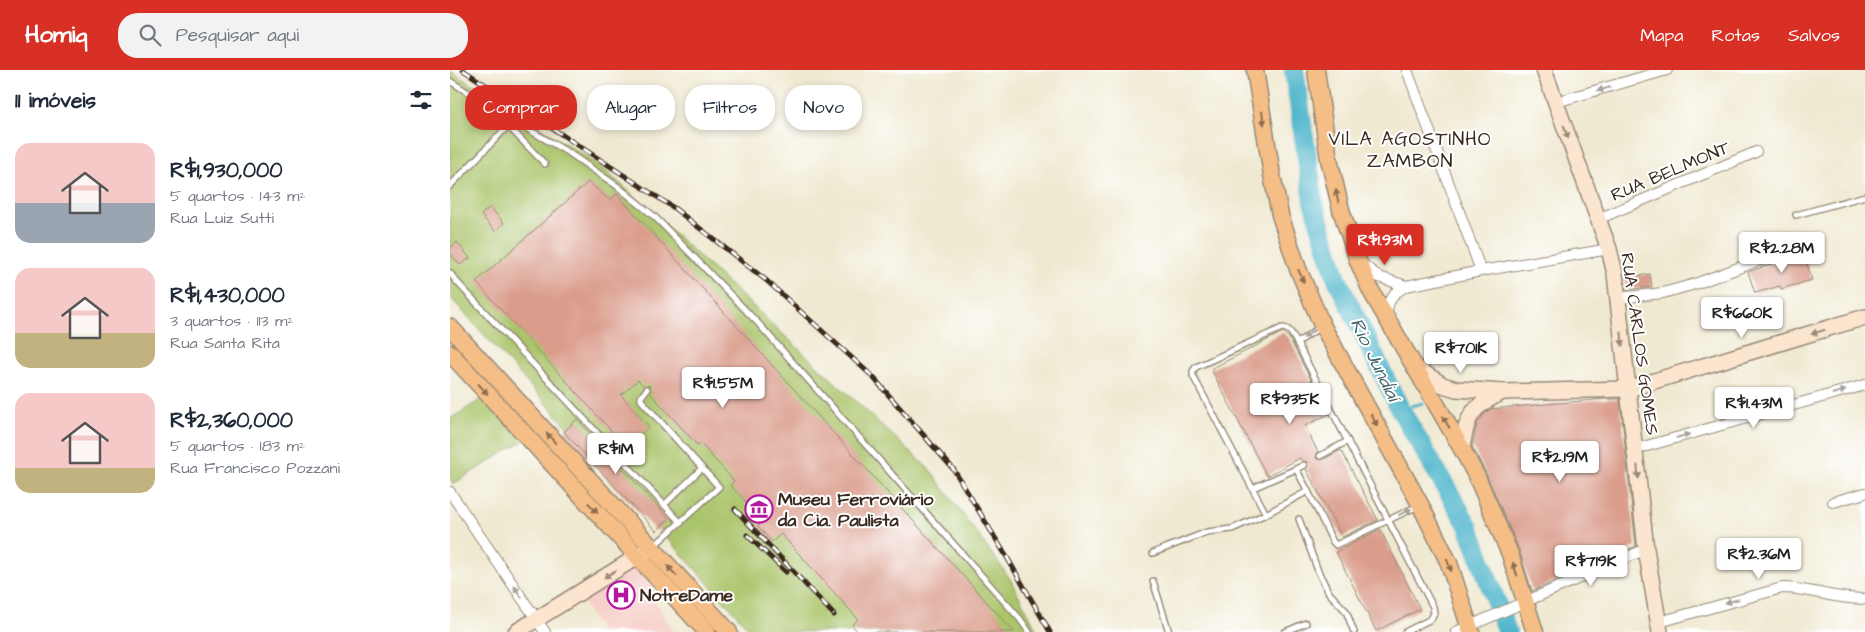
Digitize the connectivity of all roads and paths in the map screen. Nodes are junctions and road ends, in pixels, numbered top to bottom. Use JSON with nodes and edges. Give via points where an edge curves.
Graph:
{"nodes":[{"id":1,"x":1255,"y":70,"type":"edge"},
{"id":2,"x":1316,"y":70,"type":"edge"},
{"id":3,"x":1407,"y":70,"type":"edge"},
{"id":4,"x":1544,"y":70,"type":"edge"},
{"id":5,"x":1667,"y":70,"type":"edge"},
{"id":6,"x":450,"y":81,"type":"edge"},
{"id":7,"x":465,"y":91,"type":"edge"},
{"id":8,"x":1556,"y":102,"type":"junction"},
{"id":9,"x":504,"y":130,"type":"edge"},
{"id":10,"x":512,"y":130,"type":"edge"},
{"id":11,"x":529,"y":130,"type":"edge"},
{"id":12,"x":1756,"y":152,"type":"dead end"},
{"id":13,"x":545,"y":164,"type":"dead end"},
{"id":14,"x":450,"y":186,"type":"edge"},
{"id":15,"x":1865,"y":196,"type":"edge"},
{"id":16,"x":1796,"y":216,"type":"dead end"},
{"id":17,"x":1598,"y":219,"type":"junction"},
{"id":18,"x":1795,"y":247,"type":"dead end"},
{"id":19,"x":1609,"y":249,"type":"junction"},
{"id":20,"x":1358,"y":261,"type":"junction"},
{"id":21,"x":1481,"y":271,"type":"junction"},
{"id":22,"x":450,"y":274,"type":"edge"},
{"id":23,"x":1406,"y":286,"type":"junction"},
{"id":24,"x":1619,"y":298,"type":"junction"},
{"id":25,"x":1385,"y":317,"type":"junction"},
{"id":26,"x":1865,"y":318,"type":"edge"},
{"id":27,"x":1322,"y":325,"type":"junction"},
{"id":28,"x":450,"y":327,"type":"edge"},
{"id":29,"x":1296,"y":344,"type":"junction"},
{"id":30,"x":450,"y":353,"type":"edge"},
{"id":31,"x":1414,"y":367,"type":"junction"},
{"id":32,"x":1865,"y":384,"type":"edge"},
{"id":33,"x":1466,"y":389,"type":"junction"},
{"id":34,"x":1628,"y":389,"type":"junction"},
{"id":35,"x":647,"y":390,"type":"dead end"},
{"id":36,"x":1503,"y":392,"type":"junction"},
{"id":37,"x":1464,"y":426,"type":"junction"},
{"id":38,"x":1348,"y":442,"type":"junction"},
{"id":39,"x":1462,"y":449,"type":"junction"},
{"id":40,"x":1636,"y":449,"type":"junction"},
{"id":41,"x":1320,"y":456,"type":"dead end"},
{"id":42,"x":1304,"y":465,"type":"dead end"},
{"id":43,"x":702,"y":468,"type":"junction"},
{"id":44,"x":1296,"y":469,"type":"junction"},
{"id":45,"x":1253,"y":488,"type":"junction"},
{"id":46,"x":1308,"y":491,"type":"junction"},
{"id":47,"x":450,"y":492,"type":"edge"},
{"id":48,"x":1865,"y":493,"type":"edge"},
{"id":49,"x":1833,"y":502,"type":"dead end"},
{"id":50,"x":1420,"y":504,"type":"junction"},
{"id":51,"x":664,"y":505,"type":"junction"},
{"id":52,"x":1266,"y":514,"type":"junction"},
{"id":53,"x":1298,"y":519,"type":"dead end"},
{"id":54,"x":1389,"y":520,"type":"junction"},
{"id":55,"x":681,"y":523,"type":"junction"},
{"id":56,"x":1646,"y":549,"type":"junction"},
{"id":57,"x":645,"y":552,"type":"junction"},
{"id":58,"x":1153,"y":553,"type":"dead end"},
{"id":59,"x":1153,"y":581,"type":"dead end"},
{"id":60,"x":1865,"y":599,"type":"edge"},
{"id":61,"x":1521,"y":604,"type":"junction"},
{"id":62,"x":537,"y":619,"type":"junction"},
{"id":63,"x":1306,"y":623,"type":"dead end"},
{"id":64,"x":1660,"y":627,"type":"edge"},
{"id":65,"x":1469,"y":628,"type":"edge"},
{"id":66,"x":516,"y":632,"type":"edge"},
{"id":67,"x":545,"y":632,"type":"edge"},
{"id":68,"x":707,"y":632,"type":"edge"},
{"id":69,"x":730,"y":632,"type":"edge"},
{"id":70,"x":1029,"y":632,"type":"edge"},
{"id":71,"x":1169,"y":632,"type":"edge"},
{"id":72,"x":1285,"y":632,"type":"edge"},
{"id":73,"x":1354,"y":632,"type":"edge"},
{"id":74,"x":1405,"y":632,"type":"edge"},
{"id":75,"x":1535,"y":632,"type":"edge"}],
"edges":[{"from":1,"to":27,"type":"main road","one_way":true,"via":[[1280,214],[1298,269]]},
{"from":20,"to":2,"type":"main road","one_way":true,"via":[[1341,210],[1329,158]]},
{"from":3,"to":21,"type":"street"},
{"from":4,"to":8,"type":"street","name":"RUA CARLOS GOMES"},
{"from":5,"to":8,"type":"street","one_way":true},
{"from":6,"to":7,"type":"lane"},
{"from":8,"to":17,"type":"street","name":"RUA CARLOS GOMES","one_way":true},
{"from":9,"to":14,"type":"lane"},
{"from":10,"to":13,"type":"lane"},
{"from":11,"to":70,"type":"lane","via":[[617,186],[661,223],[757,322]]},
{"from":12,"to":17,"type":"street","name":"RUA BELMONT"},
{"from":15,"to":16,"type":"lane"},
{"from":17,"to":19,"type":"street","name":"RUA CARLOS GOMES"},
{"from":18,"to":24,"type":"street","via":[[1695,284],[1663,293]]},
{"from":19,"to":21,"type":"street"},
{"from":19,"to":24,"type":"street","name":"RUA CARLOS GOMES"},
{"from":20,"to":23,"type":"street","via":[[1380,277]]},
{"from":20,"to":25,"type":"main road"},
{"from":21,"to":23,"type":"street"},
{"from":22,"to":51,"type":"lane"},
{"from":23,"to":25,"type":"street","via":[[1389,302]]},
{"from":24,"to":34,"type":"street","name":"RUA CARLOS GOMES","one_way":true},
{"from":25,"to":31,"type":"main road"},
{"from":26,"to":34,"type":"street","one_way":true},
{"from":27,"to":29,"type":"lane","one_way":true},
{"from":27,"to":50,"type":"main road","one_way":true},
{"from":57,"to":28,"type":"main road","one_way":true},
{"from":29,"to":38,"type":"lane"},
{"from":29,"to":45,"type":"lane","via":[[1290,331],[1282,328],[1193,371]]},
{"from":30,"to":57,"type":"main road","one_way":true},
{"from":31,"to":33,"type":"street","via":[[1443,385]]},
{"from":39,"to":31,"type":"main road","one_way":true},
{"from":40,"to":32,"type":"street","one_way":true},
{"from":33,"to":36,"type":"street"},
{"from":33,"to":37,"type":"street"},
{"from":34,"to":36,"type":"street"},
{"from":34,"to":40,"type":"street","name":"RUA CARLOS GOMES"},
{"from":35,"to":43,"type":"lane","via":[[641,400]]},
{"from":36,"to":37,"type":"street","via":[[1485,400]]},
{"from":37,"to":39,"type":"street"},
{"from":38,"to":41,"type":"lane"},
{"from":38,"to":54,"type":"lane"},
{"from":61,"to":39,"type":"main road","one_way":true,"via":[[1510,554]]},
{"from":40,"to":56,"type":"street","name":"RUA CARLOS GOMES","one_way":true},
{"from":42,"to":44,"type":"lane"},
{"from":43,"to":51,"type":"lane"},
{"from":43,"to":55,"type":"lane","via":[[719,488]]},
{"from":44,"to":45,"type":"lane"},
{"from":44,"to":46,"type":"lane"},
{"from":45,"to":52,"type":"lane"},
{"from":46,"to":52,"type":"lane"},
{"from":46,"to":54,"type":"lane","via":[[1336,546]]},
{"from":62,"to":47,"type":"street","one_way":true},
{"from":48,"to":49,"type":"street"},
{"from":54,"to":50,"type":"lane","one_way":true},
{"from":50,"to":65,"type":"main road","one_way":true,"via":[[1449,563]]},
{"from":51,"to":55,"type":"lane"},
{"from":52,"to":58,"type":"lane","via":[[1232,529],[1207,532]]},
{"from":53,"to":73,"type":"lane","via":[[1318,571],[1329,593],[1346,610]]},
{"from":54,"to":74,"type":"lane","via":[[1433,607],[1431,619]]},
{"from":55,"to":57,"type":"lane"},
{"from":56,"to":61,"type":"street"},
{"from":56,"to":64,"type":"street","name":"RUA CARLOS GOMES"},
{"from":57,"to":62,"type":"street","one_way":true},
{"from":57,"to":68,"type":"main road"},
{"from":69,"to":57,"type":"main road","one_way":true},
{"from":59,"to":71,"type":"lane"},
{"from":60,"to":64,"type":"street","one_way":true,"via":[[1849,600],[1797,588],[1782,588]]},
{"from":61,"to":65,"type":"street"},
{"from":61,"to":75,"type":"main road"},
{"from":62,"to":66,"type":"street"},
{"from":62,"to":67,"type":"street"},
{"from":63,"to":72,"type":"lane"}]}
